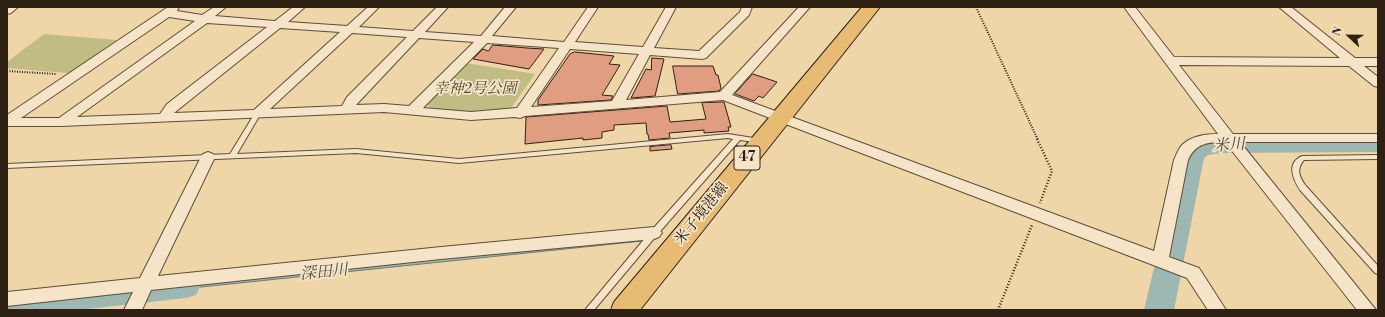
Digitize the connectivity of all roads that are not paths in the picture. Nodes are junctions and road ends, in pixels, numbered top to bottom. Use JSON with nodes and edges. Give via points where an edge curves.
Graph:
{"nodes":[{"id":1,"x":13,"y":7,"type":"edge"},
{"id":2,"x":221,"y":7,"type":"edge"},
{"id":3,"x":300,"y":7,"type":"edge"},
{"id":4,"x":374,"y":7,"type":"edge"},
{"id":5,"x":443,"y":7,"type":"edge"},
{"id":6,"x":511,"y":7,"type":"edge"},
{"id":7,"x":593,"y":7,"type":"edge"},
{"id":8,"x":671,"y":7,"type":"edge"},
{"id":9,"x":747,"y":7,"type":"edge"},
{"id":10,"x":805,"y":7,"type":"edge"},
{"id":11,"x":871,"y":7,"type":"edge"},
{"id":12,"x":1129,"y":7,"type":"edge"},
{"id":13,"x":1284,"y":7,"type":"edge"},
{"id":14,"x":172,"y":10,"type":"edge"},
{"id":15,"x":7,"y":11,"type":"edge"},
{"id":16,"x":204,"y":19,"type":"junction"},
{"id":17,"x":278,"y":25,"type":"junction"},
{"id":18,"x":350,"y":29,"type":"junction"},
{"id":19,"x":416,"y":34,"type":"junction"},
{"id":20,"x":484,"y":39,"type":"junction"},
{"id":21,"x":568,"y":45,"type":"junction"},
{"id":22,"x":647,"y":51,"type":"junction"},
{"id":23,"x":1170,"y":61,"type":"junction"},
{"id":24,"x":1352,"y":62,"type":"junction"},
{"id":25,"x":1378,"y":62,"type":"edge"},
{"id":26,"x":1378,"y":83,"type":"edge"},
{"id":27,"x":724,"y":96,"type":"junction"},
{"id":28,"x":617,"y":104,"type":"junction"},
{"id":29,"x":347,"y":109,"type":"junction"},
{"id":30,"x":412,"y":111,"type":"junction"},
{"id":31,"x":258,"y":113,"type":"junction"},
{"id":32,"x":520,"y":114,"type":"junction"},
{"id":33,"x":782,"y":117,"type":"junction"},
{"id":34,"x":163,"y":118,"type":"junction"},
{"id":35,"x":7,"y":122,"type":"edge"},
{"id":36,"x":62,"y":122,"type":"junction"},
{"id":37,"x":739,"y":137,"type":"junction"},
{"id":38,"x":1228,"y":137,"type":"junction"},
{"id":39,"x":1378,"y":138,"type":"edge"},
{"id":40,"x":761,"y":141,"type":"junction"},
{"id":41,"x":233,"y":155,"type":"junction"},
{"id":42,"x":208,"y":157,"type":"junction"},
{"id":43,"x":1378,"y":157,"type":"edge"},
{"id":44,"x":7,"y":166,"type":"edge"},
{"id":45,"x":654,"y":233,"type":"junction"},
{"id":46,"x":1160,"y":260,"type":"junction"},
{"id":47,"x":1378,"y":271,"type":"edge"},
{"id":48,"x":146,"y":285,"type":"junction"},
{"id":49,"x":7,"y":299,"type":"edge"},
{"id":50,"x":133,"y":310,"type":"edge"},
{"id":51,"x":589,"y":310,"type":"edge"},
{"id":52,"x":624,"y":310,"type":"edge"},
{"id":53,"x":1216,"y":310,"type":"edge"},
{"id":54,"x":1367,"y":310,"type":"edge"}],
"edges":[{"from":1,"to":15,"type":"street"},
{"from":2,"to":16,"type":"street"},
{"from":3,"to":17,"type":"street"},
{"from":4,"to":18,"type":"street"},
{"from":5,"to":19,"type":"street"},
{"from":6,"to":20,"type":"street"},
{"from":7,"to":21,"type":"street"},
{"from":8,"to":22,"type":"street"},
{"from":9,"to":22,"type":"street","via":[[745,13],[702,55]]},
{"from":10,"to":27,"type":"street"},
{"from":11,"to":33,"type":"main road","name":"米子境港線","number":"47"},
{"from":12,"to":23,"type":"street"},
{"from":13,"to":24,"type":"street"},
{"from":14,"to":16,"type":"street"},
{"from":14,"to":35,"type":"street"},
{"from":16,"to":17,"type":"street"},
{"from":16,"to":36,"type":"street"},
{"from":17,"to":18,"type":"street"},
{"from":17,"to":34,"type":"street","via":[[172,107]]},
{"from":18,"to":19,"type":"street"},
{"from":18,"to":31,"type":"street"},
{"from":19,"to":20,"type":"street"},
{"from":19,"to":29,"type":"street","via":[[352,100]]},
{"from":20,"to":21,"type":"street"},
{"from":20,"to":30,"type":"street"},
{"from":21,"to":22,"type":"street"},
{"from":21,"to":32,"type":"street"},
{"from":22,"to":28,"type":"street"},
{"from":23,"to":24,"type":"street"},
{"from":23,"to":38,"type":"street"},
{"from":24,"to":25,"type":"street"},
{"from":24,"to":26,"type":"street"},
{"from":27,"to":28,"type":"street"},
{"from":27,"to":33,"type":"street"},
{"from":28,"to":32,"type":"street"},
{"from":29,"to":30,"type":"street","via":[[384,108]]},
{"from":29,"to":31,"type":"street"},
{"from":30,"to":32,"type":"street","via":[[471,116]]},
{"from":31,"to":34,"type":"street"},
{"from":31,"to":41,"type":"lane"},
{"from":33,"to":40,"type":"main road","name":"米子境港線","number":"47"},
{"from":33,"to":46,"type":"street"},
{"from":34,"to":36,"type":"street"},
{"from":35,"to":36,"type":"street"},
{"from":37,"to":40,"type":"lane"},
{"from":37,"to":41,"type":"lane","via":[[459,161],[356,151]]},
{"from":37,"to":45,"type":"lane"},
{"from":38,"to":39,"type":"street"},
{"from":38,"to":46,"type":"street","via":[[1206,138],[1187,148],[1181,160]]},
{"from":38,"to":54,"type":"street"},
{"from":40,"to":52,"type":"main road","name":"米子境港線","number":"47"},
{"from":41,"to":42,"type":"lane"},
{"from":42,"to":44,"type":"lane"},
{"from":42,"to":48,"type":"street"},
{"from":43,"to":47,"type":"lane","via":[[1302,158],[1295,170],[1296,178],[1303,188]]},
{"from":45,"to":48,"type":"street"},
{"from":45,"to":51,"type":"lane"},
{"from":46,"to":53,"type":"street","via":[[1193,273]]},
{"from":48,"to":49,"type":"street"},
{"from":48,"to":50,"type":"street"}]}
